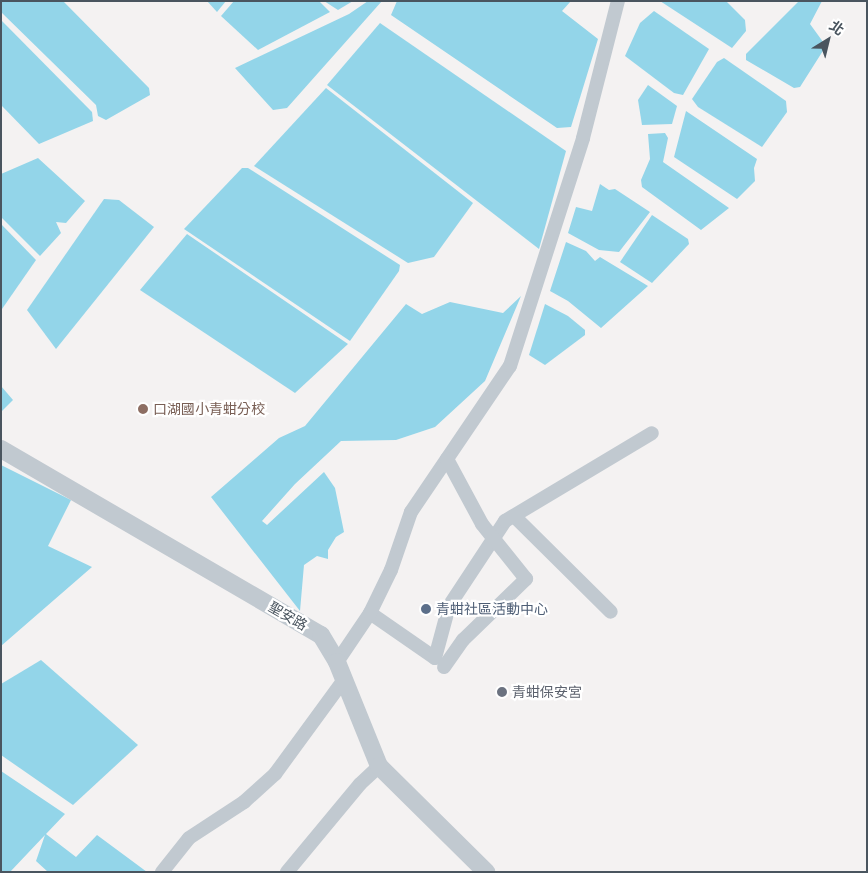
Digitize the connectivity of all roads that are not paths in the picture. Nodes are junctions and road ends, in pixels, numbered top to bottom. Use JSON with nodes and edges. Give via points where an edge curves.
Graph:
{"nodes":[{"id":1,"x":618,"y":1,"type":"edge"},
{"id":2,"x":652,"y":433,"type":"dead end"},
{"id":3,"x":1,"y":449,"type":"edge"},
{"id":4,"x":447,"y":459,"type":"junction"},
{"id":5,"x":514,"y":516,"type":"junction"},
{"id":6,"x":492,"y":540,"type":"junction"},
{"id":7,"x":611,"y":612,"type":"dead end"},
{"id":8,"x":370,"y":613,"type":"junction"},
{"id":9,"x":337,"y":662,"type":"junction"},
{"id":10,"x":444,"y":667,"type":"dead end"},
{"id":11,"x":343,"y":681,"type":"junction"},
{"id":12,"x":379,"y":766,"type":"junction"},
{"id":13,"x":162,"y":872,"type":"edge"},
{"id":14,"x":287,"y":872,"type":"edge"},
{"id":15,"x":486,"y":872,"type":"edge"}],
"edges":[{"from":1,"to":4,"type":"street","via":[[583,138],[510,366]]},
{"from":2,"to":5,"type":"street"},
{"from":3,"to":9,"type":"street","name":"聖安路","via":[[321,635]]},
{"from":4,"to":6,"type":"street"},
{"from":4,"to":8,"type":"street","via":[[411,512],[391,570]]},
{"from":5,"to":6,"type":"street","via":[[505,521]]},
{"from":5,"to":7,"type":"street"},
{"from":6,"to":8,"type":"street","via":[[450,606],[435,658]]},
{"from":6,"to":10,"type":"street","via":[[526,579],[463,640]]},
{"from":8,"to":9,"type":"street"},
{"from":9,"to":11,"type":"street","name":"聖安路"},
{"from":11,"to":12,"type":"street","name":"聖安路"},
{"from":11,"to":13,"type":"street","via":[[275,774],[244,802],[189,838]]},
{"from":12,"to":14,"type":"street","via":[[360,784]]},
{"from":12,"to":15,"type":"street","name":"聖安路"}]}
